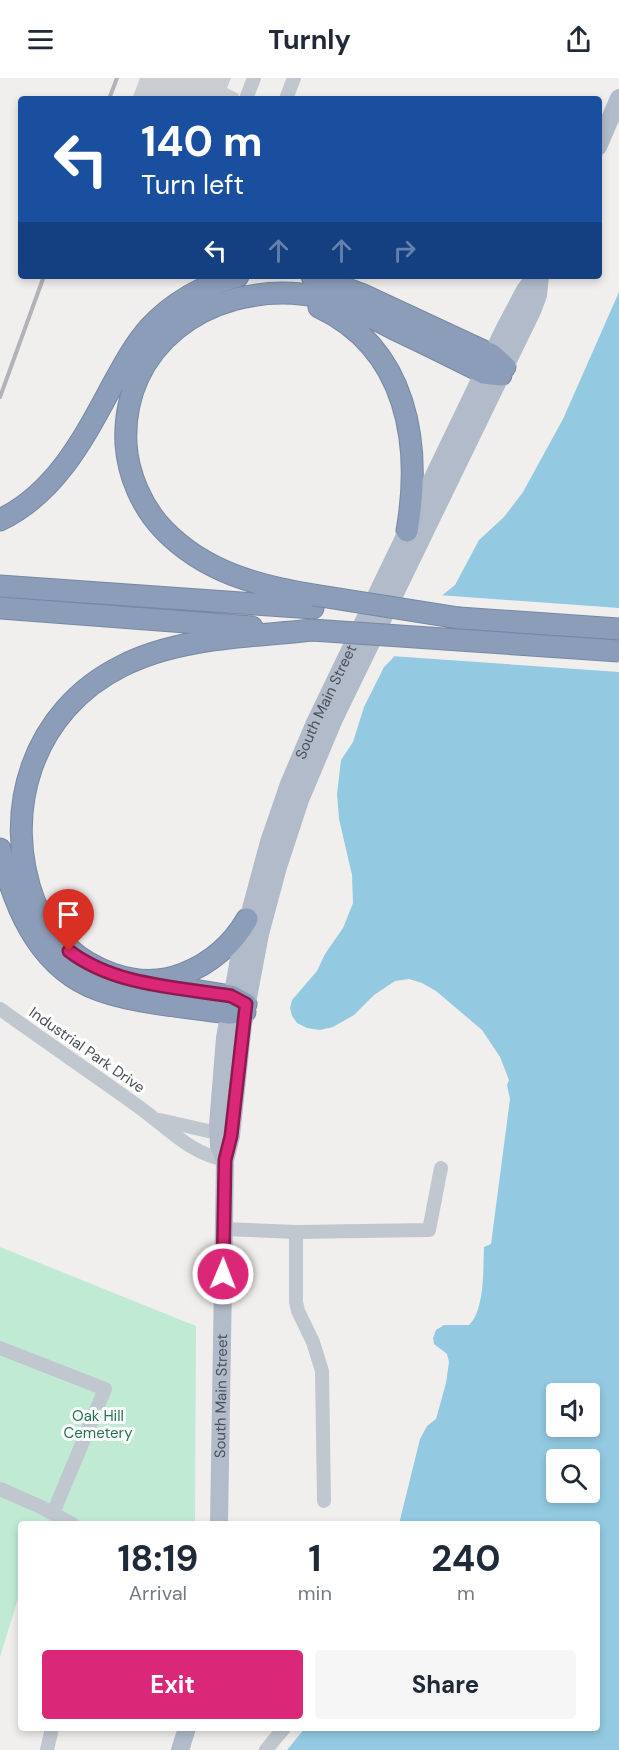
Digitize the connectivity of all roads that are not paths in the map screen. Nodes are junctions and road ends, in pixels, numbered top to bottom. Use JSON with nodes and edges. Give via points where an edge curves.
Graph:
{"nodes":[{"id":1,"x":254,"y":78,"type":"edge"},
{"id":2,"x":294,"y":78,"type":"edge"},
{"id":3,"x":247,"y":96,"type":"edge"},
{"id":4,"x":287,"y":96,"type":"edge"},
{"id":5,"x":619,"y":98,"type":"edge"},
{"id":6,"x":602,"y":138,"type":"edge"},
{"id":7,"x":229,"y":279,"type":"edge"},
{"id":8,"x":321,"y":279,"type":"edge"},
{"id":9,"x":538,"y":279,"type":"edge"},
{"id":10,"x":263,"y":294,"type":"junction"},
{"id":11,"x":495,"y":367,"type":"junction"},
{"id":12,"x":0,"y":520,"type":"edge"},
{"id":13,"x":407,"y":531,"type":"junction"},
{"id":14,"x":0,"y":586,"type":"edge"},
{"id":15,"x":314,"y":602,"type":"junction"},
{"id":16,"x":0,"y":608,"type":"edge"},
{"id":17,"x":619,"y":629,"type":"edge"},
{"id":18,"x":312,"y":630,"type":"junction"},
{"id":19,"x":619,"y":651,"type":"edge"},
{"id":20,"x":0,"y":849,"type":"edge"},
{"id":21,"x":247,"y":919,"type":"junction"},
{"id":22,"x":137,"y":981,"type":"junction"},
{"id":23,"x":238,"y":1006,"type":"junction"},
{"id":24,"x":0,"y":1009,"type":"edge"},
{"id":25,"x":155,"y":1119,"type":"junction"},
{"id":26,"x":225,"y":1135,"type":"junction"},
{"id":27,"x":225,"y":1160,"type":"junction"},
{"id":28,"x":441,"y":1168,"type":"dead end"},
{"id":29,"x":223,"y":1228,"type":"junction"},
{"id":30,"x":296,"y":1232,"type":"junction"},
{"id":31,"x":0,"y":1348,"type":"edge"},
{"id":32,"x":0,"y":1489,"type":"edge"},
{"id":33,"x":324,"y":1501,"type":"dead end"},
{"id":34,"x":53,"y":1513,"type":"junction"},
{"id":35,"x":67,"y":1521,"type":"edge"},
{"id":36,"x":219,"y":1521,"type":"edge"},
{"id":37,"x":51,"y":1731,"type":"edge"},
{"id":38,"x":186,"y":1731,"type":"edge"},
{"id":39,"x":282,"y":1731,"type":"edge"},
{"id":40,"x":47,"y":1750,"type":"edge"},
{"id":41,"x":180,"y":1750,"type":"edge"},
{"id":42,"x":266,"y":1750,"type":"edge"}],
"edges":[{"from":1,"to":3,"type":"street"},
{"from":2,"to":4,"type":"street"},
{"from":5,"to":6,"type":"main road"},
{"from":7,"to":12,"type":"highway","via":[[190,295],[153,324],[134,348],[60,471],[37,495]]},
{"from":8,"to":11,"type":"highway","via":[[349,288]]},
{"from":9,"to":11,"type":"main road","name":"South Main Street","via":[[536,303]]},
{"from":10,"to":11,"type":"highway","via":[[300,294],[334,302]]},
{"from":10,"to":13,"type":"highway","via":[[304,301],[329,312],[363,337],[385,366],[404,404],[412,440]]},
{"from":10,"to":15,"type":"highway","via":[[236,298],[201,312],[171,332],[156,348],[139,375],[129,405],[128,458],[137,490],[172,538],[219,570]]},
{"from":11,"to":13,"type":"main road","name":"South Main Street"},
{"from":11,"to":23,"type":"main road","name":"South Main Street","via":[[312,769],[278,867]]},
{"from":13,"to":21,"type":"main road","name":"South Main Street","via":[[306,742],[272,832]]},
{"from":14,"to":15,"type":"highway"},
{"from":15,"to":17,"type":"highway","bridge":true,"via":[[459,618]]},
{"from":16,"to":18,"type":"highway"},
{"from":18,"to":19,"type":"highway","bridge":true},
{"from":18,"to":22,"type":"highway","via":[[181,646],[124,665],[72,700],[52,723],[36,751],[21,796],[18,830],[32,896],[69,951],[100,970]]},
{"from":20,"to":23,"type":"highway","via":[[27,924],[45,951],[70,975],[120,996]]},
{"from":21,"to":22,"type":"highway","via":[[231,943],[199,967],[176,977]]},
{"from":21,"to":23,"type":"main road","name":"South Main Street"},
{"from":22,"to":23,"type":"highway"},
{"from":23,"to":26,"type":"main road","name":"South Main Street","via":[[219,1095]]},
{"from":24,"to":25,"type":"street","name":"Industrial Park Drive"},
{"from":25,"to":26,"type":"street","name":"Industrial Park Drive"},
{"from":25,"to":27,"type":"street","name":"Industrial Park Drive","via":[[195,1150]]},
{"from":26,"to":27,"type":"main road","name":"South Main Street","via":[[219,1146]]},
{"from":27,"to":29,"type":"main road","name":"South Main Street"},
{"from":28,"to":30,"type":"street","via":[[429,1230]]},
{"from":29,"to":30,"type":"street"},
{"from":29,"to":36,"type":"main road","name":"South Main Street"},
{"from":30,"to":33,"type":"street","via":[[298,1311],[322,1371]]},
{"from":31,"to":34,"type":"street","via":[[105,1389]]},
{"from":32,"to":34,"type":"street"},
{"from":34,"to":35,"type":"street"},
{"from":37,"to":40,"type":"street"},
{"from":38,"to":41,"type":"main road"},
{"from":39,"to":42,"type":"street"}]}
